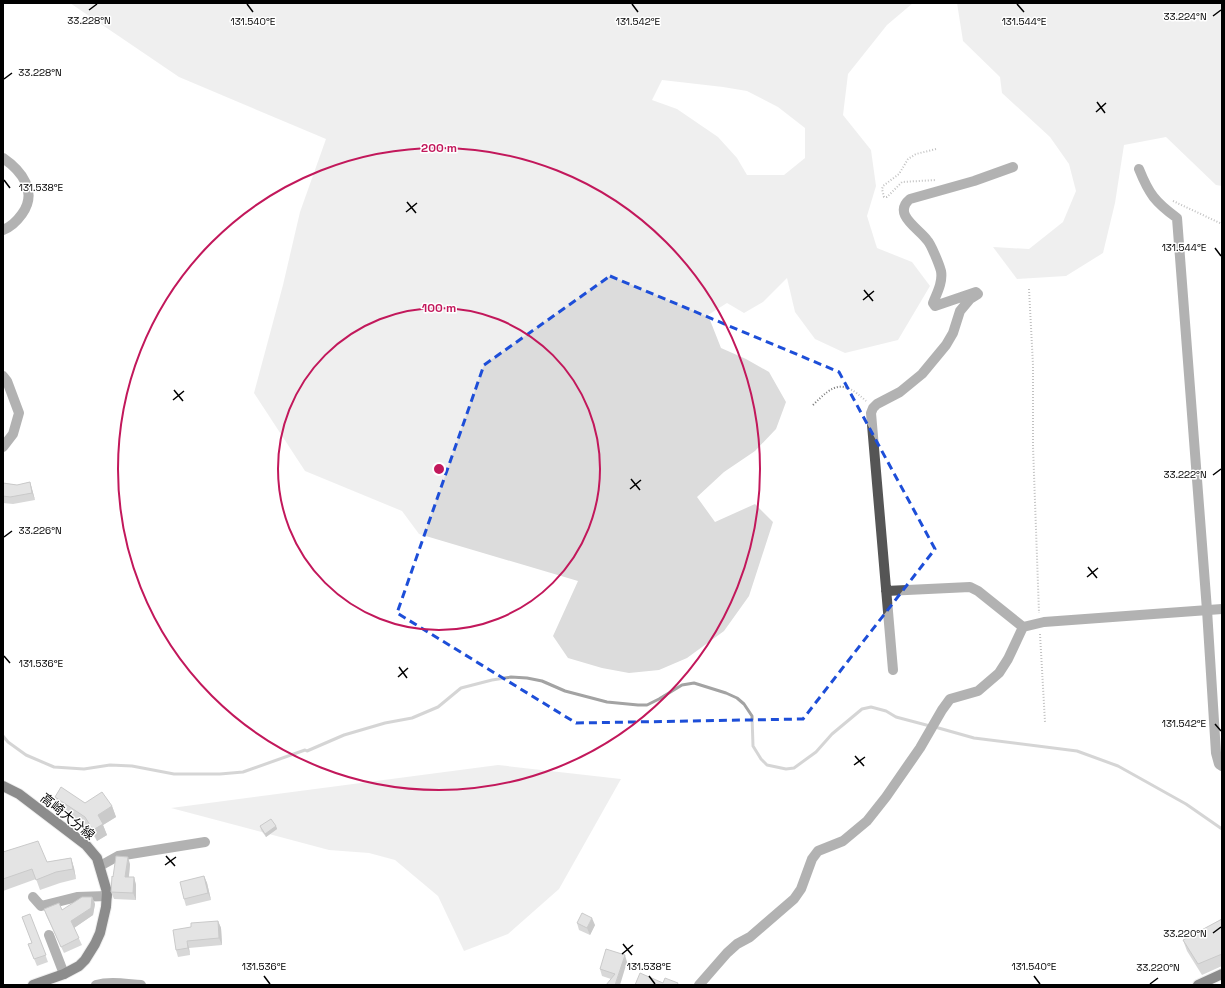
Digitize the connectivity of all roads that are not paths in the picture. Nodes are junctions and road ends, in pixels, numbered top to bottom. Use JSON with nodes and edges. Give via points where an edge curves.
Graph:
{"nodes":[{"id":1,"x":3,"y":158,"type":"edge"},
{"id":2,"x":1014,"y":166,"type":"dead end"},
{"id":3,"x":1139,"y":169,"type":"dead end"},
{"id":4,"x":3,"y":230,"type":"edge"},
{"id":5,"x":3,"y":376,"type":"edge"},
{"id":6,"x":3,"y":447,"type":"edge"},
{"id":7,"x":886,"y":591,"type":"junction"},
{"id":8,"x":1222,"y":609,"type":"edge"},
{"id":9,"x":1207,"y":610,"type":"junction"},
{"id":10,"x":1023,"y":627,"type":"junction"},
{"id":11,"x":893,"y":670,"type":"dead end"},
{"id":12,"x":1222,"y":766,"type":"edge"},
{"id":13,"x":3,"y":786,"type":"edge"},
{"id":14,"x":205,"y":842,"type":"dead end"},
{"id":15,"x":100,"y":866,"type":"junction"},
{"id":16,"x":107,"y":896,"type":"junction"},
{"id":17,"x":33,"y":897,"type":"dead end"},
{"id":18,"x":49,"y":935,"type":"dead end"},
{"id":19,"x":64,"y":974,"type":"junction"},
{"id":20,"x":1222,"y":974,"type":"edge"},
{"id":21,"x":34,"y":985,"type":"edge"},
{"id":22,"x":96,"y":985,"type":"edge"},
{"id":23,"x":141,"y":985,"type":"edge"},
{"id":24,"x":699,"y":985,"type":"edge"},
{"id":25,"x":1198,"y":985,"type":"edge"}],
"edges":[{"from":1,"to":4,"type":"street","via":[[19,172],[30,196],[21,216]]},
{"from":2,"to":7,"type":"street","via":[[974,181],[910,199],[903,208],[909,222],[928,241],[941,271],[933,303],[935,306],[976,292],[978,294],[960,310],[953,333],[946,345],[922,374],[900,392],[877,404],[871,413]]},
{"from":3,"to":9,"type":"street","via":[[1156,201],[1177,218]]},
{"from":5,"to":6,"type":"street","via":[[19,413],[14,434]]},
{"from":7,"to":10,"type":"street","via":[[970,588],[978,591]]},
{"from":7,"to":11,"type":"street"},
{"from":8,"to":9,"type":"street"},
{"from":9,"to":10,"type":"street","via":[[1039,623]]},
{"from":9,"to":12,"type":"street","via":[[1216,753]]},
{"from":10,"to":24,"type":"street","via":[[999,673],[978,691],[950,699],[920,748],[867,821],[843,841],[818,851],[794,899],[727,953]]},
{"from":13,"to":15,"type":"main road","name":"高崎大分線","via":[[19,794],[86,845]]},
{"from":14,"to":15,"type":"street","via":[[118,856]]},
{"from":15,"to":16,"type":"main road","name":"高崎大分線"},
{"from":16,"to":17,"type":"street","via":[[77,897],[41,906]]},
{"from":16,"to":19,"type":"main road","name":"高崎大分線","via":[[100,933],[95,944],[82,963]]},
{"from":18,"to":19,"type":"street"},
{"from":19,"to":21,"type":"main road","name":"高崎大分線"},
{"from":20,"to":25,"type":"main road"},
{"from":22,"to":23,"type":"street"}]}
